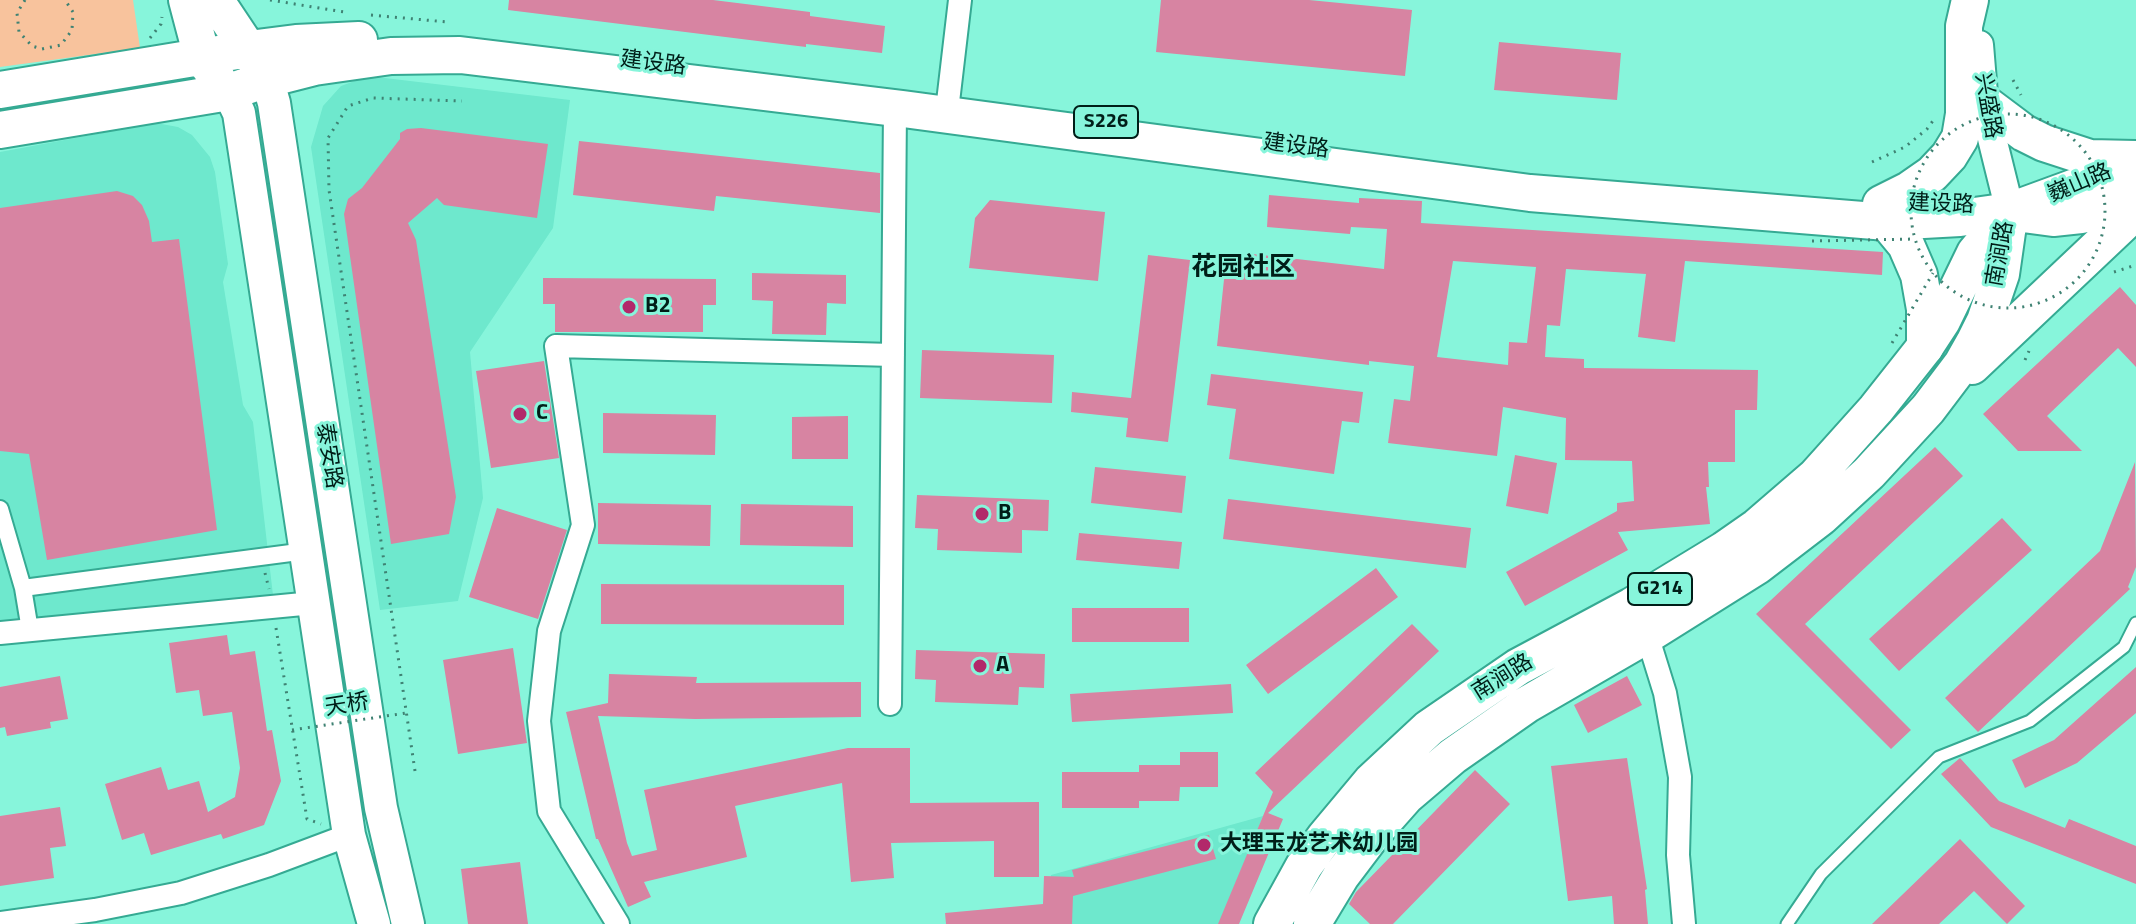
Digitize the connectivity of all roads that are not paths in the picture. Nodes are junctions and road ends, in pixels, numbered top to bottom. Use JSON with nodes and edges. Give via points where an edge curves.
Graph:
{"nodes":[{"id":1,"x":219,"y":0,"type":"edge"},
{"id":2,"x":960,"y":0,"type":"edge"},
{"id":3,"x":1970,"y":0,"type":"edge"},
{"id":4,"x":1977,"y":0,"type":"edge"},
{"id":5,"x":175,"y":7,"type":"edge"},
{"id":6,"x":202,"y":57,"type":"junction"},
{"id":7,"x":258,"y":64,"type":"junction"},
{"id":8,"x":0,"y":90,"type":"edge"},
{"id":9,"x":229,"y":92,"type":"junction"},
{"id":10,"x":948,"y":102,"type":"junction"},
{"id":11,"x":1984,"y":103,"type":"junction"},
{"id":12,"x":895,"y":108,"type":"junction"},
{"id":13,"x":0,"y":130,"type":"edge"},
{"id":14,"x":2136,"y":160,"type":"edge"},
{"id":15,"x":2136,"y":195,"type":"edge"},
{"id":16,"x":2010,"y":211,"type":"junction"},
{"id":17,"x":1894,"y":222,"type":"junction"},
{"id":18,"x":2129,"y":222,"type":"edge"},
{"id":19,"x":1908,"y":345,"type":"junction"},
{"id":20,"x":893,"y":355,"type":"junction"},
{"id":21,"x":1928,"y":409,"type":"junction"},
{"id":22,"x":0,"y":509,"type":"edge"},
{"id":23,"x":306,"y":551,"type":"junction"},
{"id":24,"x":23,"y":588,"type":"junction"},
{"id":25,"x":313,"y":603,"type":"junction"},
{"id":26,"x":1640,"y":621,"type":"junction"},
{"id":27,"x":2136,"y":623,"type":"edge"},
{"id":28,"x":30,"y":630,"type":"junction"},
{"id":29,"x":0,"y":633,"type":"edge"},
{"id":30,"x":890,"y":704,"type":"dead end"},
{"id":31,"x":349,"y":835,"type":"junction"},
{"id":32,"x":0,"y":923,"type":"edge"},
{"id":33,"x":374,"y":924,"type":"edge"},
{"id":34,"x":408,"y":924,"type":"edge"},
{"id":35,"x":618,"y":924,"type":"edge"},
{"id":36,"x":1272,"y":924,"type":"edge"},
{"id":37,"x":1312,"y":924,"type":"edge"},
{"id":38,"x":1684,"y":924,"type":"edge"},
{"id":39,"x":1787,"y":924,"type":"edge"}],
"edges":[{"from":1,"to":7,"type":"main road","name":"泰安路"},
{"from":2,"to":10,"type":"street"},
{"from":3,"to":17,"type":"main road","via":[[1964,26],[1960,138],[1932,174],[1909,190]]},
{"from":4,"to":11,"type":"street","name":"兴盛路"},
{"from":5,"to":6,"type":"main road","name":"泰安路"},
{"from":6,"to":7,"type":"main road","name":"建设路","number":"S226"},
{"from":6,"to":8,"type":"main road","name":"建设路"},
{"from":6,"to":9,"type":"main road","name":"泰安路"},
{"from":7,"to":9,"type":"main road","name":"建设路","number":"S226"},
{"from":7,"to":10,"type":"main road","name":"建设路","number":"S226","via":[[296,43],[454,38]]},
{"from":7,"to":12,"type":"main road","name":"建设路","number":"S226","via":[[314,67],[391,56],[460,55]]},
{"from":7,"to":34,"type":"main road","name":"泰安路","via":[[274,103],[381,808]]},
{"from":9,"to":13,"type":"main road","name":"建设路"},
{"from":9,"to":23,"type":"main road","name":"泰安路","via":[[239,113]]},
{"from":10,"to":17,"type":"main road","name":"建设路","number":"S226"},
{"from":11,"to":14,"type":"main road","via":[[2044,143],[2090,158]]},
{"from":11,"to":16,"type":"street","name":"兴盛路"},
{"from":12,"to":17,"type":"main road","name":"建设路","number":"S226","via":[[1530,193]]},
{"from":12,"to":20,"type":"street"},
{"from":14,"to":16,"type":"main road","name":"巍山路"},
{"from":15,"to":16,"type":"main road","name":"巍山路","via":[[2067,217]]},
{"from":16,"to":17,"type":"main road","name":"建设路","number":"S226","via":[[1963,203]]},
{"from":16,"to":19,"type":"main road","name":"南涧路","number":"G214","via":[[1975,253],[1942,321]]},
{"from":16,"to":21,"type":"main road","name":"南涧路","number":"G214","via":[[2001,274],[1985,321],[1962,364]]},
{"from":17,"to":19,"type":"main road","via":[[1919,275],[1925,309]]},
{"from":18,"to":21,"type":"main road"},
{"from":19,"to":26,"type":"main road","name":"南涧路","number":"G214","via":[[1876,409],[1815,477]]},
{"from":20,"to":30,"type":"street"},
{"from":20,"to":35,"type":"street","via":[[556,346],[583,525],[549,631],[539,721],[549,811]]},
{"from":21,"to":26,"type":"main road","name":"南涧路","number":"G214","via":[[1869,473],[1757,566]]},
{"from":22,"to":24,"type":"street"},
{"from":23,"to":24,"type":"street"},
{"from":23,"to":25,"type":"main road","name":"泰安路"},
{"from":24,"to":28,"type":"street"},
{"from":25,"to":28,"type":"street"},
{"from":25,"to":31,"type":"main road","name":"泰安路"},
{"from":26,"to":36,"type":"main road","name":"南涧路","number":"G214","via":[[1494,681],[1429,728],[1400,752],[1325,837]]},
{"from":26,"to":37,"type":"main road","name":"南涧路","number":"G214","via":[[1423,781],[1362,846]]},
{"from":26,"to":38,"type":"street","via":[[1665,693],[1680,777],[1678,855]]},
{"from":27,"to":39,"type":"lane","via":[[2124,647],[2030,721],[1939,757],[1821,874]]},
{"from":28,"to":29,"type":"street"},
{"from":31,"to":32,"type":"street","via":[[181,893]]},
{"from":31,"to":33,"type":"main road","name":"泰安路"}]}
